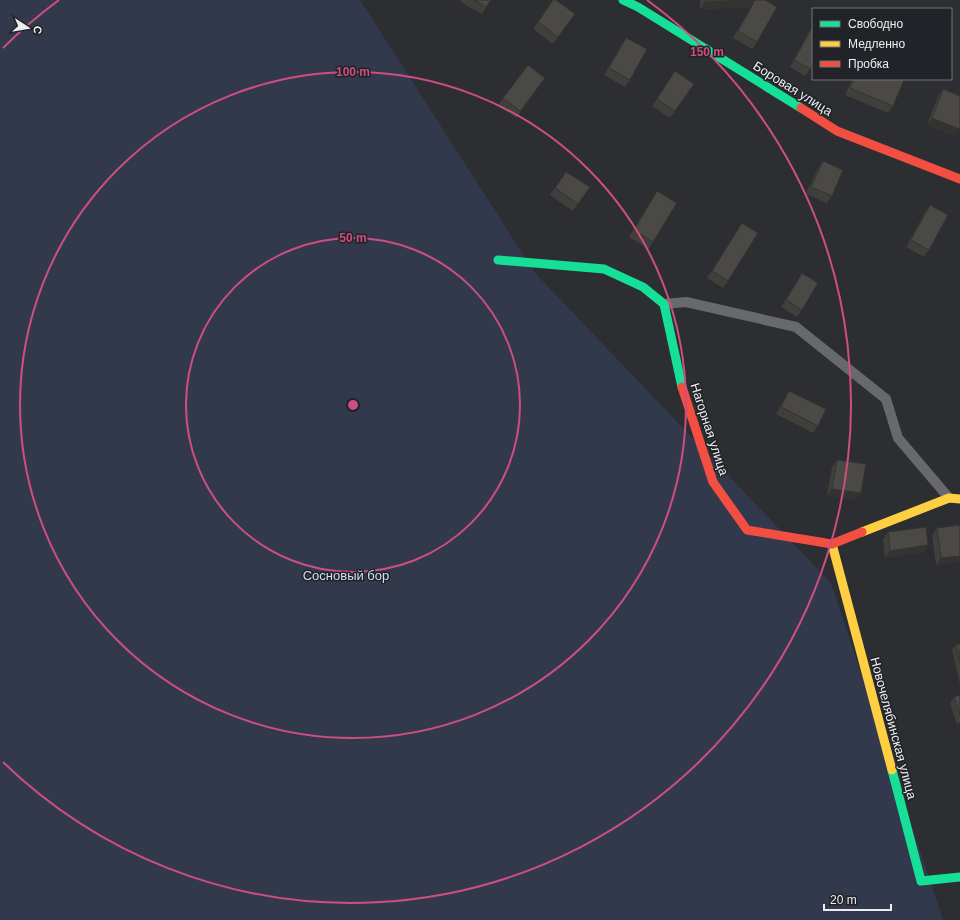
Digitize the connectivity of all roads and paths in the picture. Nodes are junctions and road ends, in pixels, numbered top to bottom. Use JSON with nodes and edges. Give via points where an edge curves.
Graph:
{"nodes":[{"id":1,"x":623,"y":0,"type":"edge"},
{"id":2,"x":960,"y":180,"type":"edge"},
{"id":3,"x":498,"y":260,"type":"dead end"},
{"id":4,"x":664,"y":304,"type":"junction"},
{"id":5,"x":949,"y":498,"type":"junction"},
{"id":6,"x":960,"y":498,"type":"edge"},
{"id":7,"x":832,"y":544,"type":"junction"},
{"id":8,"x":960,"y":876,"type":"edge"}],
"edges":[{"from":1,"to":2,"type":"street","name":"Боровая улица","via":[[838,131]]},
{"from":3,"to":4,"type":"street","via":[[604,269],[644,287]]},
{"from":4,"to":5,"type":"lane","via":[[686,302],[796,327],[886,399],[898,438]]},
{"from":4,"to":7,"type":"street","name":"Нагорная улица","via":[[678,375],[713,482],[725,500],[747,530]]},
{"from":5,"to":6,"type":"street"},
{"from":5,"to":7,"type":"street"},
{"from":7,"to":8,"type":"street","name":"Новочелябинская улица","via":[[921,881]]}]}
